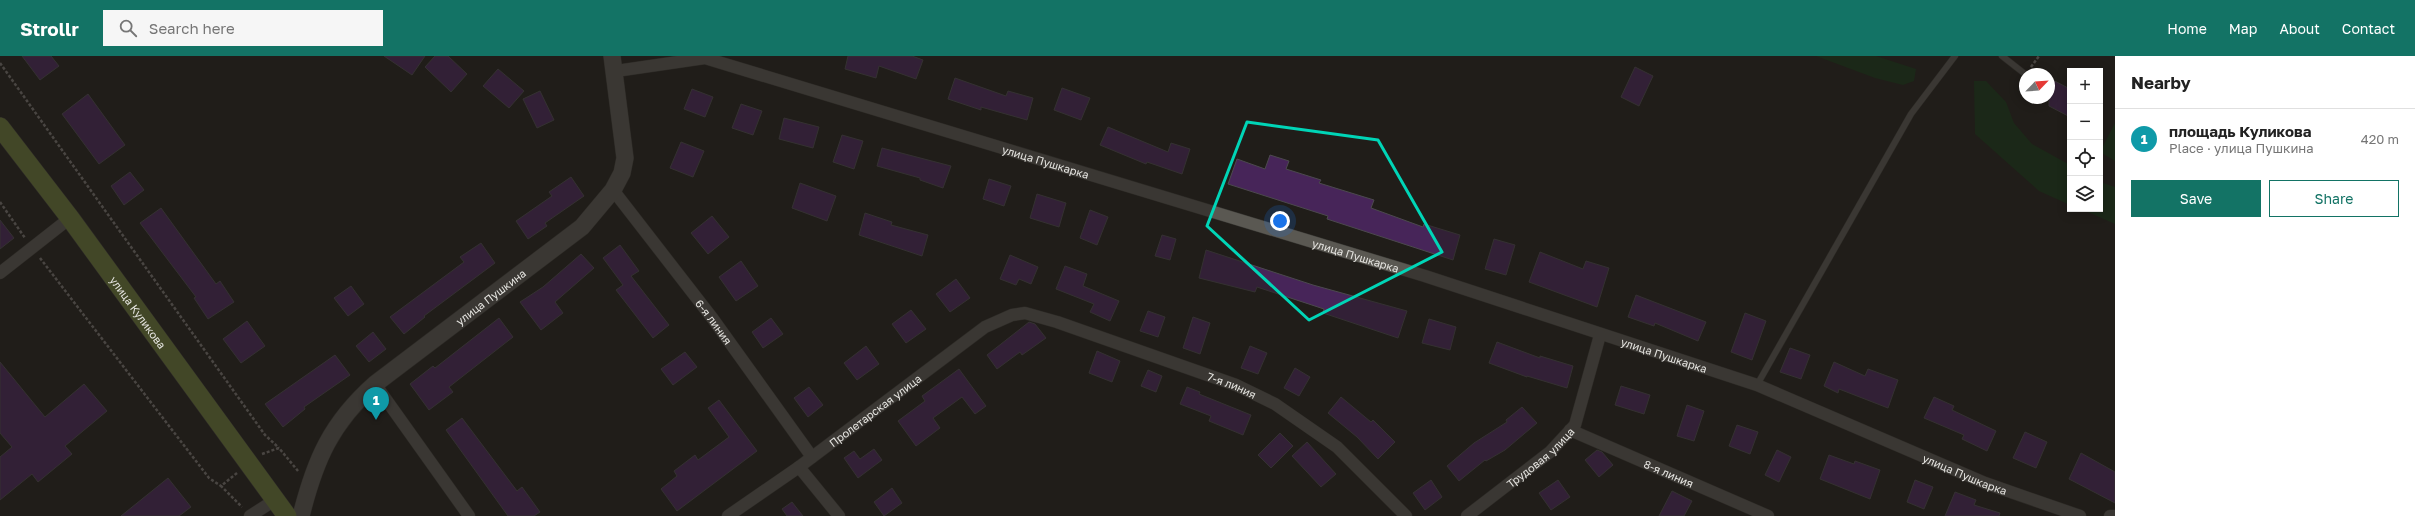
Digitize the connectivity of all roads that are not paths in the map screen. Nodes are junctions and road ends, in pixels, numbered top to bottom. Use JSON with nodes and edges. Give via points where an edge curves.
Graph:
{"nodes":[{"id":1,"x":1955,"y":56,"type":"edge"},
{"id":2,"x":2002,"y":56,"type":"edge"},
{"id":3,"x":614,"y":64,"type":"edge"},
{"id":4,"x":2019,"y":69,"type":"edge"},
{"id":5,"x":0,"y":127,"type":"edge"},
{"id":6,"x":613,"y":190,"type":"junction"},
{"id":7,"x":70,"y":218,"type":"junction"},
{"id":8,"x":0,"y":273,"type":"edge"},
{"id":9,"x":1025,"y":313,"type":"joint"},
{"id":10,"x":1600,"y":335,"type":"junction"},
{"id":11,"x":375,"y":384,"type":"junction"},
{"id":12,"x":1757,"y":386,"type":"junction"},
{"id":13,"x":1570,"y":430,"type":"junction"},
{"id":14,"x":812,"y":457,"type":"junction"},
{"id":15,"x":799,"y":467,"type":"junction"},
{"id":16,"x":275,"y":500,"type":"junction"},
{"id":17,"x":250,"y":516,"type":"edge"},
{"id":18,"x":287,"y":516,"type":"edge"},
{"id":19,"x":301,"y":516,"type":"edge"},
{"id":20,"x":469,"y":516,"type":"edge"},
{"id":21,"x":728,"y":516,"type":"edge"},
{"id":22,"x":839,"y":516,"type":"edge"},
{"id":23,"x":1406,"y":516,"type":"edge"},
{"id":24,"x":1467,"y":516,"type":"edge"},
{"id":25,"x":1768,"y":516,"type":"edge"},
{"id":26,"x":2080,"y":516,"type":"edge"},
{"id":27,"x":2110,"y":516,"type":"edge"},
{"id":28,"x":2115,"y":516,"type":"edge"}],
"edges":[{"from":1,"to":12,"type":"lane","via":[[1911,114]]},
{"from":2,"to":4,"type":"lane"},
{"from":3,"to":6,"type":"street","name":"улица Пушкина","via":[[625,158],[622,173]]},
{"from":3,"to":10,"type":"street","name":"улица Пушкарка","via":[[705,58],[1425,276]]},
{"from":5,"to":7,"type":"main road","name":"улица Куликова"},
{"from":6,"to":11,"type":"street","name":"улица Пушкина","via":[[582,226]]},
{"from":6,"to":14,"type":"street","name":"6-я линия","via":[[713,319]]},
{"from":7,"to":8,"type":"street"},
{"from":7,"to":16,"type":"main road","name":"улица Куликова"},
{"from":9,"to":14,"type":"street","name":"Пролетарская улица","via":[[1012,315],[985,327]]},
{"from":9,"to":23,"type":"street","name":"7-я линия","via":[[1236,385],[1275,404],[1337,447]]},
{"from":10,"to":12,"type":"street","name":"улица Пушкарка"},
{"from":10,"to":13,"type":"street","name":"Трудовая улица","via":[[1577,418]]},
{"from":11,"to":19,"type":"street","name":"улица Пушкина","via":[[348,410],[337,425],[309,484]]},
{"from":11,"to":20,"type":"street"},
{"from":12,"to":26,"type":"street","name":"улица Пушкарка","via":[[1985,483]]},
{"from":13,"to":24,"type":"street","name":"Трудовая улица","via":[[1550,452]]},
{"from":13,"to":25,"type":"street","name":"8-я линия"},
{"from":14,"to":15,"type":"street","name":"Пролетарская улица"},
{"from":15,"to":21,"type":"street","name":"Пролетарская улица"},
{"from":15,"to":22,"type":"street"},
{"from":16,"to":17,"type":"street"},
{"from":16,"to":18,"type":"main road","name":"улица Куликова"},
{"from":27,"to":28,"type":"street"}]}
